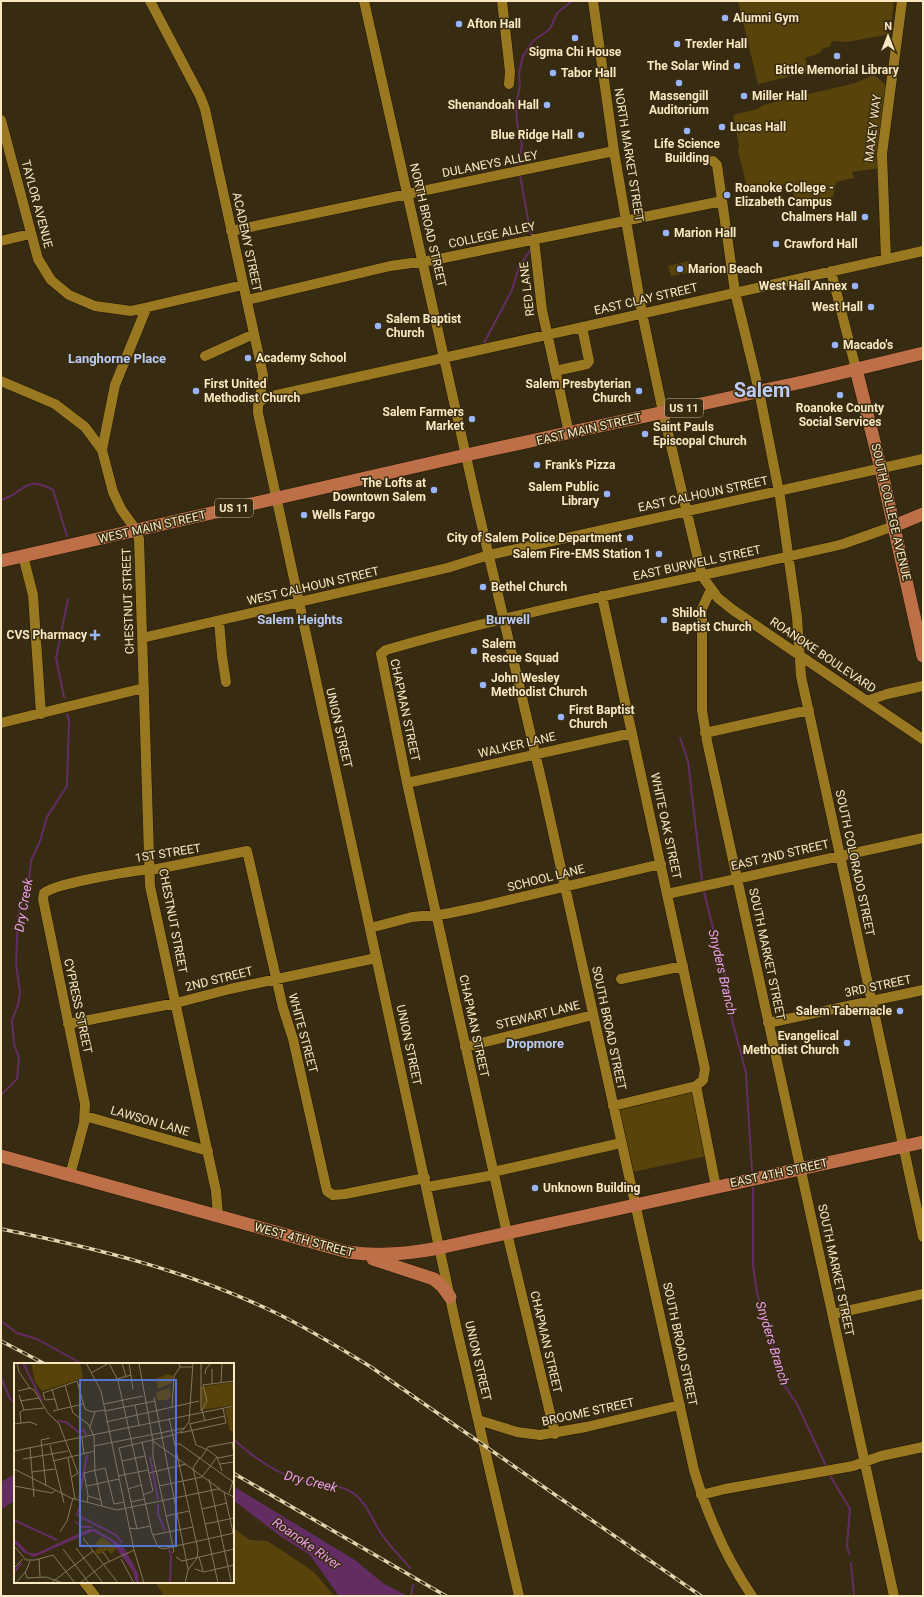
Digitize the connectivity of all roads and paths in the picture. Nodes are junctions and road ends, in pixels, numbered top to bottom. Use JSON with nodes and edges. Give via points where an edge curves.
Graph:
{"nodes":[{"id":1,"x":150,"y":1,"type":"edge"},
{"id":2,"x":364,"y":1,"type":"edge"},
{"id":3,"x":502,"y":1,"type":"edge"},
{"id":4,"x":593,"y":1,"type":"edge"},
{"id":5,"x":902,"y":1,"type":"edge"},
{"id":6,"x":509,"y":84,"type":"dead end"},
{"id":7,"x":1,"y":120,"type":"edge"},
{"id":8,"x":614,"y":151,"type":"junction"},
{"id":9,"x":714,"y":161,"type":"dead end"},
{"id":10,"x":407,"y":194,"type":"junction"},
{"id":11,"x":722,"y":201,"type":"junction"},
{"id":12,"x":626,"y":220,"type":"junction"},
{"id":13,"x":231,"y":231,"type":"junction"},
{"id":14,"x":30,"y":234,"type":"junction"},
{"id":15,"x":534,"y":239,"type":"junction"},
{"id":16,"x":1,"y":241,"type":"edge"},
{"id":17,"x":923,"y":250,"type":"edge"},
{"id":18,"x":886,"y":259,"type":"junction"},
{"id":19,"x":423,"y":261,"type":"junction"},
{"id":20,"x":831,"y":271,"type":"junction"},
{"id":21,"x":243,"y":285,"type":"junction"},
{"id":22,"x":735,"y":292,"type":"junction"},
{"id":23,"x":247,"y":300,"type":"junction"},
{"id":24,"x":146,"y":309,"type":"junction"},
{"id":25,"x":642,"y":313,"type":"junction"},
{"id":26,"x":582,"y":327,"type":"junction"},
{"id":27,"x":254,"y":334,"type":"junction"},
{"id":28,"x":547,"y":335,"type":"junction"},
{"id":29,"x":923,"y":353,"type":"edge"},
{"id":30,"x":205,"y":356,"type":"dead end"},
{"id":31,"x":444,"y":357,"type":"junction"},
{"id":32,"x":856,"y":369,"type":"junction"},
{"id":33,"x":555,"y":371,"type":"junction"},
{"id":34,"x":1,"y":381,"type":"edge"},
{"id":35,"x":759,"y":391,"type":"junction"},
{"id":36,"x":258,"y":402,"type":"junction"},
{"id":37,"x":663,"y":412,"type":"junction"},
{"id":38,"x":569,"y":433,"type":"junction"},
{"id":39,"x":102,"y":450,"type":"junction"},
{"id":40,"x":466,"y":455,"type":"junction"},
{"id":41,"x":923,"y":459,"type":"edge"},
{"id":42,"x":881,"y":468,"type":"junction"},
{"id":43,"x":779,"y":491,"type":"junction"},
{"id":44,"x":276,"y":498,"type":"junction"},
{"id":45,"x":686,"y":511,"type":"junction"},
{"id":46,"x":923,"y":514,"type":"edge"},
{"id":47,"x":923,"y":522,"type":"edge"},
{"id":48,"x":894,"y":526,"type":"junction"},
{"id":49,"x":136,"y":530,"type":"junction"},
{"id":50,"x":489,"y":555,"type":"junction"},
{"id":51,"x":23,"y":556,"type":"junction"},
{"id":52,"x":789,"y":557,"type":"junction"},
{"id":53,"x":1,"y":561,"type":"edge"},
{"id":54,"x":702,"y":576,"type":"junction"},
{"id":55,"x":711,"y":589,"type":"junction"},
{"id":56,"x":602,"y":596,"type":"junction"},
{"id":57,"x":298,"y":602,"type":"junction"},
{"id":58,"x":918,"y":613,"type":"edge"},
{"id":59,"x":504,"y":619,"type":"junction"},
{"id":60,"x":219,"y":621,"type":"junction"},
{"id":61,"x":142,"y":638,"type":"junction"},
{"id":62,"x":410,"y":642,"type":"joint"},
{"id":63,"x":800,"y":655,"type":"junction"},
{"id":64,"x":923,"y":656,"type":"edge"},
{"id":65,"x":226,"y":682,"type":"dead end"},
{"id":66,"x":923,"y":686,"type":"edge"},
{"id":67,"x":144,"y":688,"type":"junction"},
{"id":68,"x":867,"y":701,"type":"junction"},
{"id":69,"x":808,"y":710,"type":"junction"},
{"id":70,"x":41,"y":714,"type":"junction"},
{"id":71,"x":1,"y":723,"type":"edge"},
{"id":72,"x":632,"y":733,"type":"junction"},
{"id":73,"x":705,"y":733,"type":"junction"},
{"id":74,"x":923,"y":740,"type":"edge"},
{"id":75,"x":536,"y":755,"type":"junction"},
{"id":76,"x":407,"y":783,"type":"junction"},
{"id":77,"x":923,"y":838,"type":"edge"},
{"id":78,"x":247,"y":851,"type":"joint"},
{"id":79,"x":840,"y":855,"type":"junction"},
{"id":80,"x":661,"y":864,"type":"junction"},
{"id":81,"x":149,"y":869,"type":"junction"},
{"id":82,"x":94,"y":879,"type":"joint"},
{"id":83,"x":737,"y":879,"type":"junction"},
{"id":84,"x":564,"y":887,"type":"junction"},
{"id":85,"x":667,"y":894,"type":"junction"},
{"id":86,"x":436,"y":915,"type":"junction"},
{"id":87,"x":370,"y":928,"type":"junction"},
{"id":88,"x":376,"y":958,"type":"junction"},
{"id":89,"x":683,"y":966,"type":"junction"},
{"id":90,"x":276,"y":979,"type":"junction"},
{"id":91,"x":621,"y":979,"type":"dead end"},
{"id":92,"x":923,"y":990,"type":"edge"},
{"id":93,"x":872,"y":1001,"type":"junction"},
{"id":94,"x":176,"y":1003,"type":"junction"},
{"id":95,"x":593,"y":1015,"type":"junction"},
{"id":96,"x":68,"y":1024,"type":"junction"},
{"id":97,"x":768,"y":1024,"type":"junction"},
{"id":98,"x":466,"y":1047,"type":"junction"},
{"id":99,"x":696,"y":1086,"type":"junction"},
{"id":100,"x":613,"y":1106,"type":"junction"},
{"id":101,"x":85,"y":1116,"type":"junction"},
{"id":102,"x":923,"y":1142,"type":"edge"},
{"id":103,"x":621,"y":1143,"type":"junction"},
{"id":104,"x":903,"y":1146,"type":"junction"},
{"id":105,"x":208,"y":1151,"type":"junction"},
{"id":106,"x":1,"y":1156,"type":"edge"},
{"id":107,"x":801,"y":1168,"type":"junction"},
{"id":108,"x":493,"y":1173,"type":"junction"},
{"id":109,"x":70,"y":1175,"type":"junction"},
{"id":110,"x":426,"y":1182,"type":"junction"},
{"id":111,"x":716,"y":1187,"type":"junction"},
{"id":112,"x":636,"y":1205,"type":"junction"},
{"id":113,"x":218,"y":1216,"type":"junction"},
{"id":114,"x":507,"y":1233,"type":"junction"},
{"id":115,"x":923,"y":1237,"type":"edge"},
{"id":116,"x":440,"y":1248,"type":"junction"},
{"id":117,"x":364,"y":1255,"type":"junction"},
{"id":118,"x":923,"y":1294,"type":"edge"},
{"id":119,"x":450,"y":1297,"type":"junction"},
{"id":120,"x":833,"y":1314,"type":"junction"},
{"id":121,"x":680,"y":1404,"type":"junction"},
{"id":122,"x":478,"y":1420,"type":"junction"},
{"id":123,"x":555,"y":1434,"type":"junction"},
{"id":124,"x":923,"y":1447,"type":"edge"},
{"id":125,"x":864,"y":1463,"type":"junction"},
{"id":126,"x":701,"y":1495,"type":"junction"},
{"id":127,"x":85,"y":1583,"type":"edge"},
{"id":128,"x":95,"y":1596,"type":"edge"},
{"id":129,"x":519,"y":1596,"type":"edge"},
{"id":130,"x":752,"y":1596,"type":"edge"},
{"id":131,"x":894,"y":1596,"type":"edge"}],
"edges":[{"from":1,"to":13,"type":"street","name":"ACADEMY STREET","via":[[205,109]]},
{"from":2,"to":10,"type":"street","name":"NORTH BROAD STREET"},
{"from":3,"to":6,"type":"street","via":[[510,72]]},
{"from":4,"to":8,"type":"street","name":"NORTH MARKET STREET"},
{"from":5,"to":18,"type":"street","name":"MAXEY WAY","via":[[882,154]]},
{"from":7,"to":14,"type":"street","name":"TAYLOR AVENUE"},
{"from":8,"to":10,"type":"street","name":"DULANEYS ALLEY"},
{"from":8,"to":12,"type":"street","name":"NORTH MARKET STREET"},
{"from":9,"to":11,"type":"street","name":"SOUTH COLORADO STREET","via":[[717,165]]},
{"from":10,"to":13,"type":"street","name":"DULANEYS ALLEY"},
{"from":10,"to":19,"type":"street","name":"NORTH BROAD STREET"},
{"from":11,"to":12,"type":"street","name":"COLLEGE ALLEY"},
{"from":11,"to":22,"type":"street","name":"SOUTH COLORADO STREET"},
{"from":12,"to":15,"type":"street","name":"COLLEGE ALLEY"},
{"from":12,"to":25,"type":"street","name":"NORTH MARKET STREET"},
{"from":13,"to":21,"type":"street","name":"ACADEMY STREET"},
{"from":14,"to":16,"type":"street"},
{"from":14,"to":24,"type":"street","name":"TAYLOR AVENUE","via":[[44,270],[51,280],[69,295],[107,309]]},
{"from":15,"to":19,"type":"street","name":"COLLEGE ALLEY"},
{"from":15,"to":28,"type":"street","name":"RED LANE"},
{"from":17,"to":18,"type":"street","name":"EAST CLAY STREET"},
{"from":18,"to":20,"type":"street","name":"EAST CLAY STREET"},
{"from":19,"to":23,"type":"street","name":"COLLEGE ALLEY","via":[[390,266]]},
{"from":19,"to":31,"type":"street","name":"NORTH BROAD STREET"},
{"from":20,"to":22,"type":"street","name":"EAST CLAY STREET"},
{"from":20,"to":32,"type":"street"},
{"from":21,"to":23,"type":"street","name":"ACADEMY STREET"},
{"from":21,"to":24,"type":"street","name":"TAYLOR AVENUE"},
{"from":22,"to":25,"type":"street","name":"EAST CLAY STREET"},
{"from":22,"to":35,"type":"street","name":"SOUTH COLORADO STREET"},
{"from":23,"to":27,"type":"street","name":"ACADEMY STREET"},
{"from":24,"to":39,"type":"street","via":[[115,386]]},
{"from":25,"to":26,"type":"street","name":"EAST CLAY STREET"},
{"from":25,"to":37,"type":"street","name":"NORTH MARKET STREET"},
{"from":26,"to":28,"type":"street","name":"EAST CLAY STREET"},
{"from":26,"to":33,"type":"street","via":[[589,361],[587,364]]},
{"from":27,"to":30,"type":"street"},
{"from":27,"to":36,"type":"street","name":"ACADEMY STREET","via":[[263,375]]},
{"from":28,"to":31,"type":"street","name":"EAST CLAY STREET"},
{"from":28,"to":33,"type":"street","name":"RED LANE"},
{"from":29,"to":32,"type":"main road","name":"EAST MAIN STREET"},
{"from":31,"to":36,"type":"street","name":"EAST CLAY STREET","via":[[268,397]]},
{"from":31,"to":40,"type":"street","name":"NORTH BROAD STREET"},
{"from":32,"to":35,"type":"main road","name":"EAST MAIN STREET","number":"US 11"},
{"from":32,"to":42,"type":"main road","name":"SOUTH COLLEGE AVENUE"},
{"from":33,"to":38,"type":"street","name":"RED LANE"},
{"from":34,"to":39,"type":"street","via":[[66,411],[85,427]]},
{"from":35,"to":37,"type":"main road","name":"EAST MAIN STREET","number":"US 11"},
{"from":35,"to":43,"type":"street","name":"SOUTH COLORADO STREET"},
{"from":36,"to":44,"type":"street","name":"ACADEMY STREET","via":[[258,413]]},
{"from":37,"to":38,"type":"main road","name":"EAST MAIN STREET","number":"US 11"},
{"from":37,"to":45,"type":"street"},
{"from":38,"to":40,"type":"main road","name":"EAST MAIN STREET","number":"US 11"},
{"from":39,"to":49,"type":"street","via":[[113,492]]},
{"from":40,"to":44,"type":"main road","name":"WEST MAIN STREET","number":"US 11"},
{"from":40,"to":50,"type":"street","name":"SOUTH BROAD STREET"},
{"from":41,"to":42,"type":"street","name":"EAST CALHOUN STREET"},
{"from":42,"to":43,"type":"street","name":"EAST CALHOUN STREET"},
{"from":42,"to":48,"type":"main road","name":"SOUTH COLLEGE AVENUE"},
{"from":43,"to":45,"type":"street","name":"EAST CALHOUN STREET"},
{"from":43,"to":52,"type":"street","name":"SOUTH COLORADO STREET"},
{"from":44,"to":49,"type":"main road","name":"WEST MAIN STREET","number":"US 11"},
{"from":44,"to":57,"type":"street","name":"UNION STREET"},
{"from":45,"to":50,"type":"street","name":"EAST CALHOUN STREET"},
{"from":45,"to":54,"type":"street"},
{"from":46,"to":48,"type":"main road"},
{"from":47,"to":48,"type":"main road"},
{"from":48,"to":52,"type":"street","name":"EAST BURWELL STREET","via":[[843,544]]},
{"from":48,"to":58,"type":"main road","name":"SOUTH COLLEGE AVENUE"},
{"from":49,"to":51,"type":"main road","name":"WEST MAIN STREET","number":"US 11"},
{"from":49,"to":61,"type":"street","name":"CHESTNUT STREET","via":[[139,539]]},
{"from":50,"to":57,"type":"street","name":"WEST CALHOUN STREET","via":[[447,568]]},
{"from":50,"to":59,"type":"street","name":"SOUTH BROAD STREET"},
{"from":51,"to":53,"type":"main road","name":"WEST MAIN STREET","number":"US 11"},
{"from":51,"to":70,"type":"street","via":[[34,595]]},
{"from":52,"to":54,"type":"street","name":"EAST BURWELL STREET"},
{"from":52,"to":63,"type":"street","name":"SOUTH COLORADO STREET"},
{"from":54,"to":55,"type":"street"},
{"from":54,"to":56,"type":"street","name":"EAST BURWELL STREET"},
{"from":55,"to":63,"type":"street","name":"ROANOKE BOULEVARD","via":[[733,610]]},
{"from":55,"to":73,"type":"street","name":"SOUTH MARKET STREET","via":[[702,609],[702,710]]},
{"from":56,"to":59,"type":"street","name":"EAST BURWELL STREET"},
{"from":56,"to":72,"type":"street","name":"WHITE OAK STREET"},
{"from":57,"to":60,"type":"street","name":"WEST CALHOUN STREET"},
{"from":57,"to":87,"type":"street","name":"UNION STREET"},
{"from":58,"to":64,"type":"main road","name":"SOUTH COLLEGE AVENUE"},
{"from":59,"to":62,"type":"street","name":"EAST BURWELL STREET"},
{"from":59,"to":75,"type":"street","name":"SOUTH BROAD STREET"},
{"from":60,"to":61,"type":"street","name":"WEST CALHOUN STREET"},
{"from":60,"to":65,"type":"street"},
{"from":61,"to":67,"type":"street","name":"CHESTNUT STREET"},
{"from":62,"to":76,"type":"street","name":"CHAPMAN STREET","via":[[381,654]]},
{"from":63,"to":68,"type":"street","name":"ROANOKE BOULEVARD"},
{"from":63,"to":69,"type":"street","name":"SOUTH COLORADO STREET"},
{"from":66,"to":68,"type":"street"},
{"from":67,"to":70,"type":"street"},
{"from":67,"to":81,"type":"street","name":"CHESTNUT STREET"},
{"from":68,"to":74,"type":"street","name":"ROANOKE BOULEVARD"},
{"from":69,"to":73,"type":"street"},
{"from":69,"to":79,"type":"street","name":"SOUTH COLORADO STREET"},
{"from":70,"to":71,"type":"street"},
{"from":72,"to":75,"type":"street","name":"WALKER LANE"},
{"from":72,"to":80,"type":"street","name":"WHITE OAK STREET"},
{"from":73,"to":83,"type":"street","name":"SOUTH MARKET STREET"},
{"from":75,"to":76,"type":"street","name":"WALKER LANE"},
{"from":75,"to":84,"type":"street","name":"SOUTH BROAD STREET"},
{"from":76,"to":86,"type":"street","name":"CHAPMAN STREET"},
{"from":77,"to":79,"type":"street","name":"EAST 2ND STREET"},
{"from":78,"to":81,"type":"street","name":"1ST STREET"},
{"from":78,"to":90,"type":"street","name":"WHITE STREET"},
{"from":79,"to":83,"type":"street","name":"EAST 2ND STREET"},
{"from":79,"to":93,"type":"street","name":"SOUTH COLORADO STREET"},
{"from":80,"to":84,"type":"street","name":"SCHOOL LANE"},
{"from":80,"to":85,"type":"street","name":"WHITE OAK STREET"},
{"from":81,"to":82,"type":"street","name":"1ST STREET"},
{"from":81,"to":94,"type":"street","name":"CHESTNUT STREET","via":[[150,886]]},
{"from":82,"to":96,"type":"street","name":"CYPRESS STREET","via":[[52,888],[43,896]]},
{"from":83,"to":85,"type":"street","name":"EAST 2ND STREET"},
{"from":83,"to":97,"type":"street","name":"SOUTH MARKET STREET"},
{"from":84,"to":86,"type":"street","name":"SCHOOL LANE"},
{"from":84,"to":95,"type":"street","name":"SOUTH BROAD STREET"},
{"from":85,"to":89,"type":"street","name":"WHITE OAK STREET"},
{"from":86,"to":87,"type":"street","name":"SCHOOL LANE","via":[[412,917]]},
{"from":86,"to":98,"type":"street","name":"CHAPMAN STREET"},
{"from":87,"to":88,"type":"street","name":"UNION STREET"},
{"from":88,"to":90,"type":"street","name":"2ND STREET"},
{"from":88,"to":110,"type":"street","name":"UNION STREET"},
{"from":89,"to":91,"type":"street"},
{"from":89,"to":99,"type":"street","name":"WHITE OAK STREET","via":[[704,1060],[704,1078]]},
{"from":90,"to":94,"type":"street","name":"2ND STREET"},
{"from":90,"to":110,"type":"street","name":"WHITE STREET","via":[[293,1039],[326,1189],[333,1195]]},
{"from":92,"to":93,"type":"street","name":"3RD STREET"},
{"from":93,"to":97,"type":"street","name":"3RD STREET"},
{"from":93,"to":104,"type":"street","name":"SOUTH COLORADO STREET"},
{"from":94,"to":96,"type":"street","name":"2ND STREET"},
{"from":94,"to":105,"type":"street","name":"CHESTNUT STREET"},
{"from":95,"to":98,"type":"street","name":"STEWART LANE"},
{"from":95,"to":100,"type":"street","name":"SOUTH BROAD STREET"},
{"from":96,"to":101,"type":"street","name":"CYPRESS STREET","via":[[83,1093]]},
{"from":97,"to":107,"type":"street","name":"SOUTH MARKET STREET"},
{"from":98,"to":108,"type":"street","name":"CHAPMAN STREET"},
{"from":99,"to":100,"type":"street"},
{"from":99,"to":111,"type":"street"},
{"from":100,"to":103,"type":"street","name":"SOUTH BROAD STREET"},
{"from":101,"to":105,"type":"street","name":"LAWSON LANE"},
{"from":101,"to":109,"type":"street","name":"CYPRESS STREET"},
{"from":102,"to":104,"type":"main road","name":"EAST 4TH STREET"},
{"from":103,"to":108,"type":"street","name":"WHITE STREET"},
{"from":103,"to":112,"type":"street","name":"SOUTH BROAD STREET"},
{"from":104,"to":107,"type":"main road","name":"EAST 4TH STREET"},
{"from":104,"to":115,"type":"street","name":"SOUTH COLORADO STREET"},
{"from":105,"to":113,"type":"street","name":"CHESTNUT STREET"},
{"from":106,"to":109,"type":"main road","name":"WEST 4TH STREET"},
{"from":107,"to":111,"type":"main road","name":"EAST 4TH STREET"},
{"from":107,"to":120,"type":"street","name":"SOUTH MARKET STREET"},
{"from":108,"to":110,"type":"street","name":"WHITE STREET"},
{"from":108,"to":114,"type":"street","name":"CHAPMAN STREET"},
{"from":109,"to":113,"type":"main road","name":"WEST 4TH STREET"},
{"from":110,"to":116,"type":"street","name":"UNION STREET"},
{"from":111,"to":112,"type":"main road","name":"EAST 4TH STREET"},
{"from":112,"to":114,"type":"main road","name":"WEST 4TH STREET"},
{"from":112,"to":121,"type":"street","name":"SOUTH BROAD STREET"},
{"from":113,"to":117,"type":"main road","name":"WEST 4TH STREET","via":[[313,1244]]},
{"from":114,"to":116,"type":"main road","name":"WEST 4TH STREET"},
{"from":114,"to":123,"type":"street","name":"CHAPMAN STREET"},
{"from":116,"to":117,"type":"main road","name":"WEST 4TH STREET","via":[[394,1255]]},
{"from":116,"to":119,"type":"street","name":"UNION STREET"},
{"from":117,"to":119,"type":"main road","via":[[434,1279]]},
{"from":118,"to":120,"type":"street"},
{"from":119,"to":122,"type":"street","name":"UNION STREET"},
{"from":120,"to":125,"type":"street","name":"SOUTH MARKET STREET"},
{"from":121,"to":123,"type":"street","name":"BROOME STREET"},
{"from":121,"to":126,"type":"street","name":"SOUTH BROAD STREET"},
{"from":122,"to":123,"type":"street","name":"BROOME STREET","via":[[517,1432]]},
{"from":122,"to":129,"type":"street","name":"UNION STREET"},
{"from":124,"to":125,"type":"street","via":[[880,1456]]},
{"from":125,"to":126,"type":"street"},
{"from":125,"to":131,"type":"street","name":"SOUTH MARKET STREET"},
{"from":126,"to":130,"type":"street","name":"SOUTH BROAD STREET","via":[[725,1548]]},
{"from":127,"to":128,"type":"street"}]}
